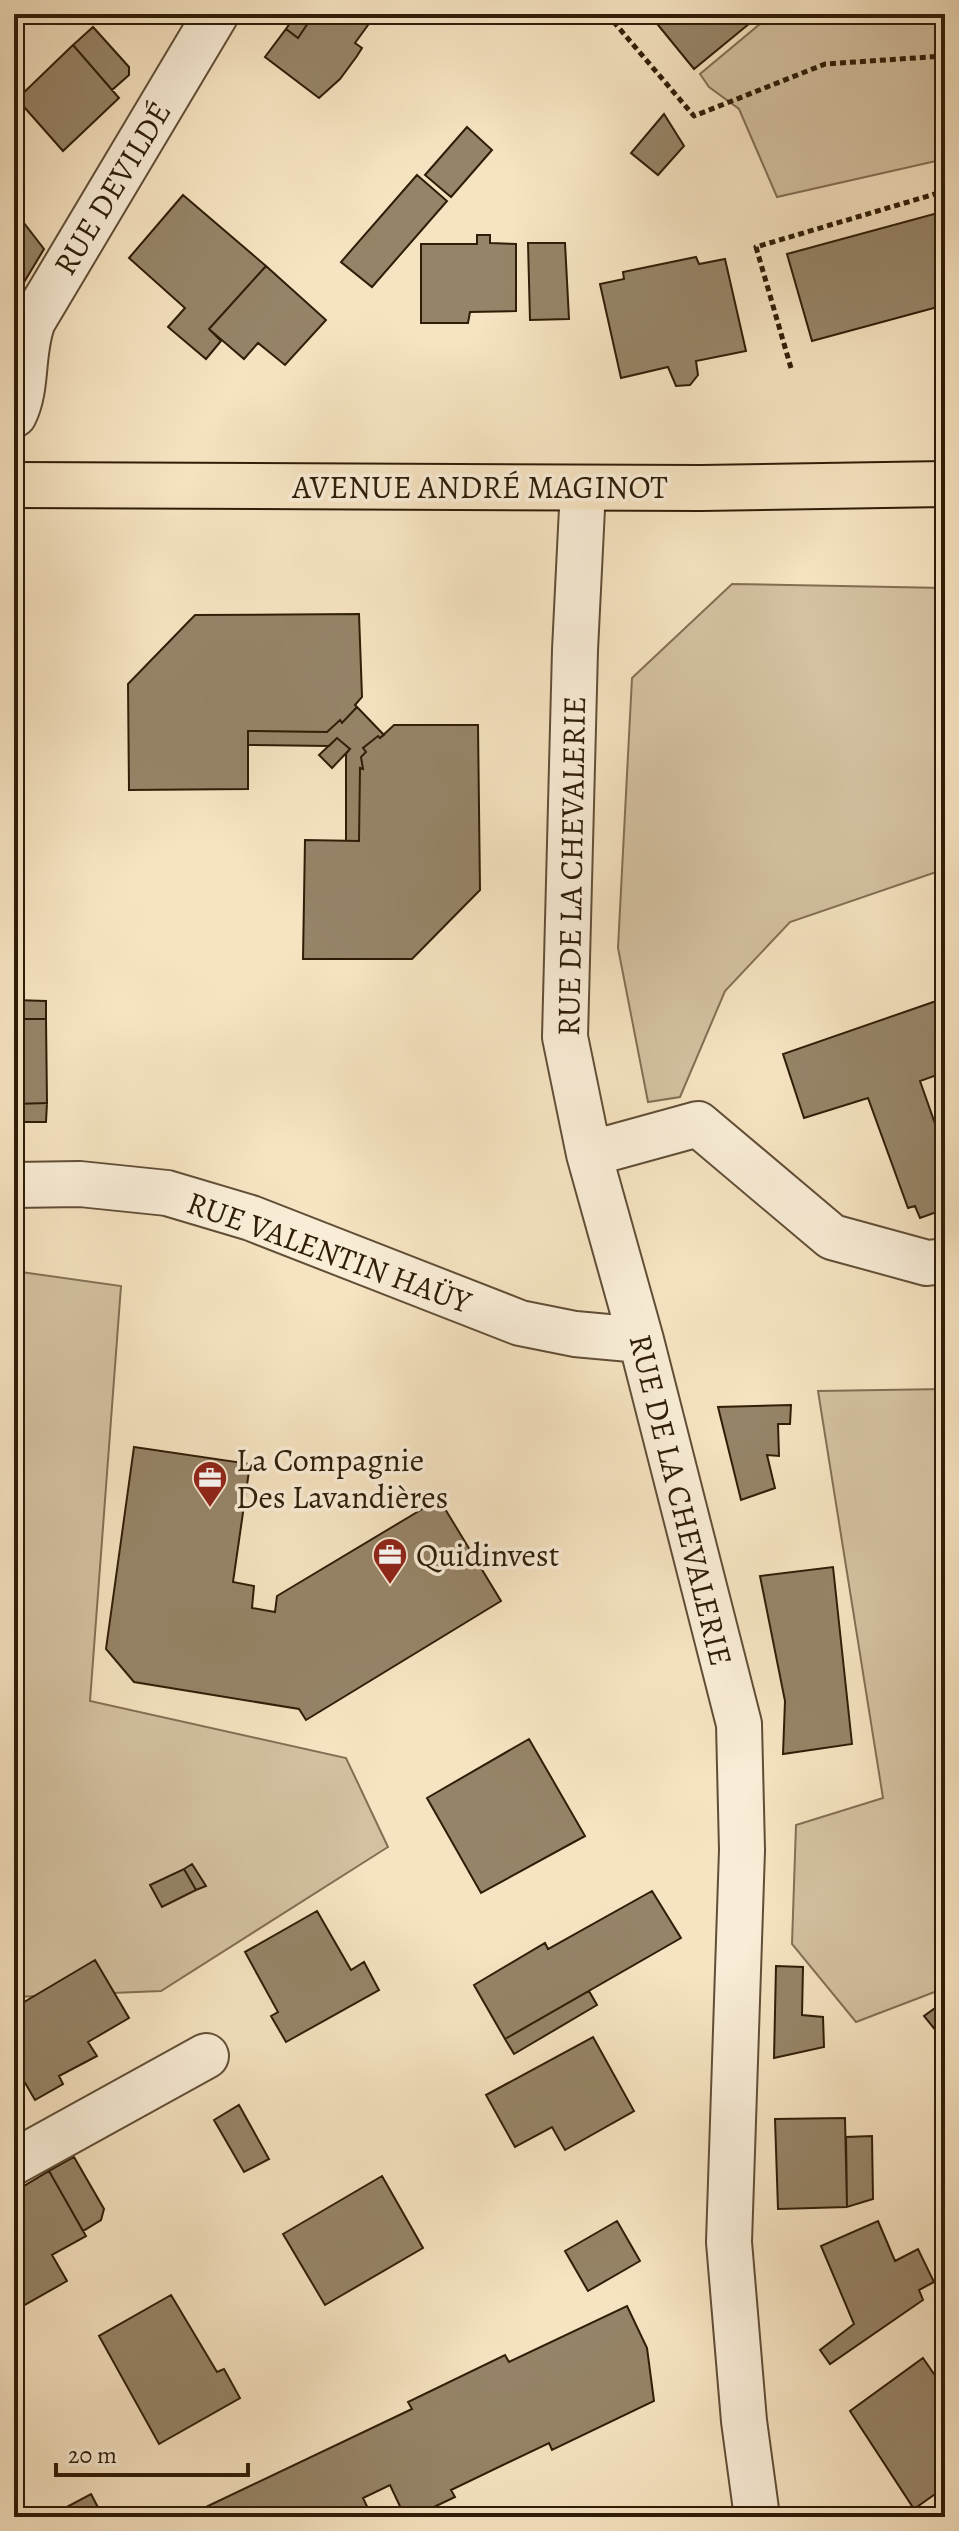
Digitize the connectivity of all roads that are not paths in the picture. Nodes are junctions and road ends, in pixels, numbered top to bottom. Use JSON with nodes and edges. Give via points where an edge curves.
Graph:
{"nodes":[{"id":1,"x":216,"y":14,"type":"edge"},
{"id":2,"x":14,"y":415,"type":"edge"},
{"id":3,"x":945,"y":484,"type":"edge"},
{"id":4,"x":14,"y":485,"type":"edge"},
{"id":5,"x":583,"y":488,"type":"junction"},
{"id":6,"x":589,"y":1154,"type":"junction"},
{"id":7,"x":14,"y":1185,"type":"edge"},
{"id":8,"x":945,"y":1261,"type":"edge"},
{"id":9,"x":641,"y":1340,"type":"junction"},
{"id":10,"x":206,"y":2056,"type":"dead end"},
{"id":11,"x":14,"y":2162,"type":"edge"},
{"id":12,"x":757,"y":2517,"type":"edge"}],
"edges":[{"from":1,"to":2,"type":"street","name":"RUE DEVILDÉ","via":[[33,321]]},
{"from":3,"to":5,"type":"main road","name":"AVENUE ANDRÉ MAGINOT"},
{"from":4,"to":5,"type":"main road","name":"AVENUE ANDRÉ MAGINOT"},
{"from":5,"to":6,"type":"street","name":"RUE DE LA CHEVALERIE","via":[[565,1037]]},
{"from":6,"to":8,"type":"street","via":[[698,1124],[832,1237],[927,1263]]},
{"from":6,"to":9,"type":"street","name":"RUE DE LA CHEVALERIE"},
{"from":7,"to":9,"type":"street","name":"RUE VALENTIN HAÜY","via":[[80,1184],[167,1193],[251,1218],[520,1323]]},
{"from":9,"to":12,"type":"street","name":"RUE DE LA CHEVALERIE","via":[[739,1724],[742,1850],[729,2242]]},
{"from":10,"to":11,"type":"street"}]}
